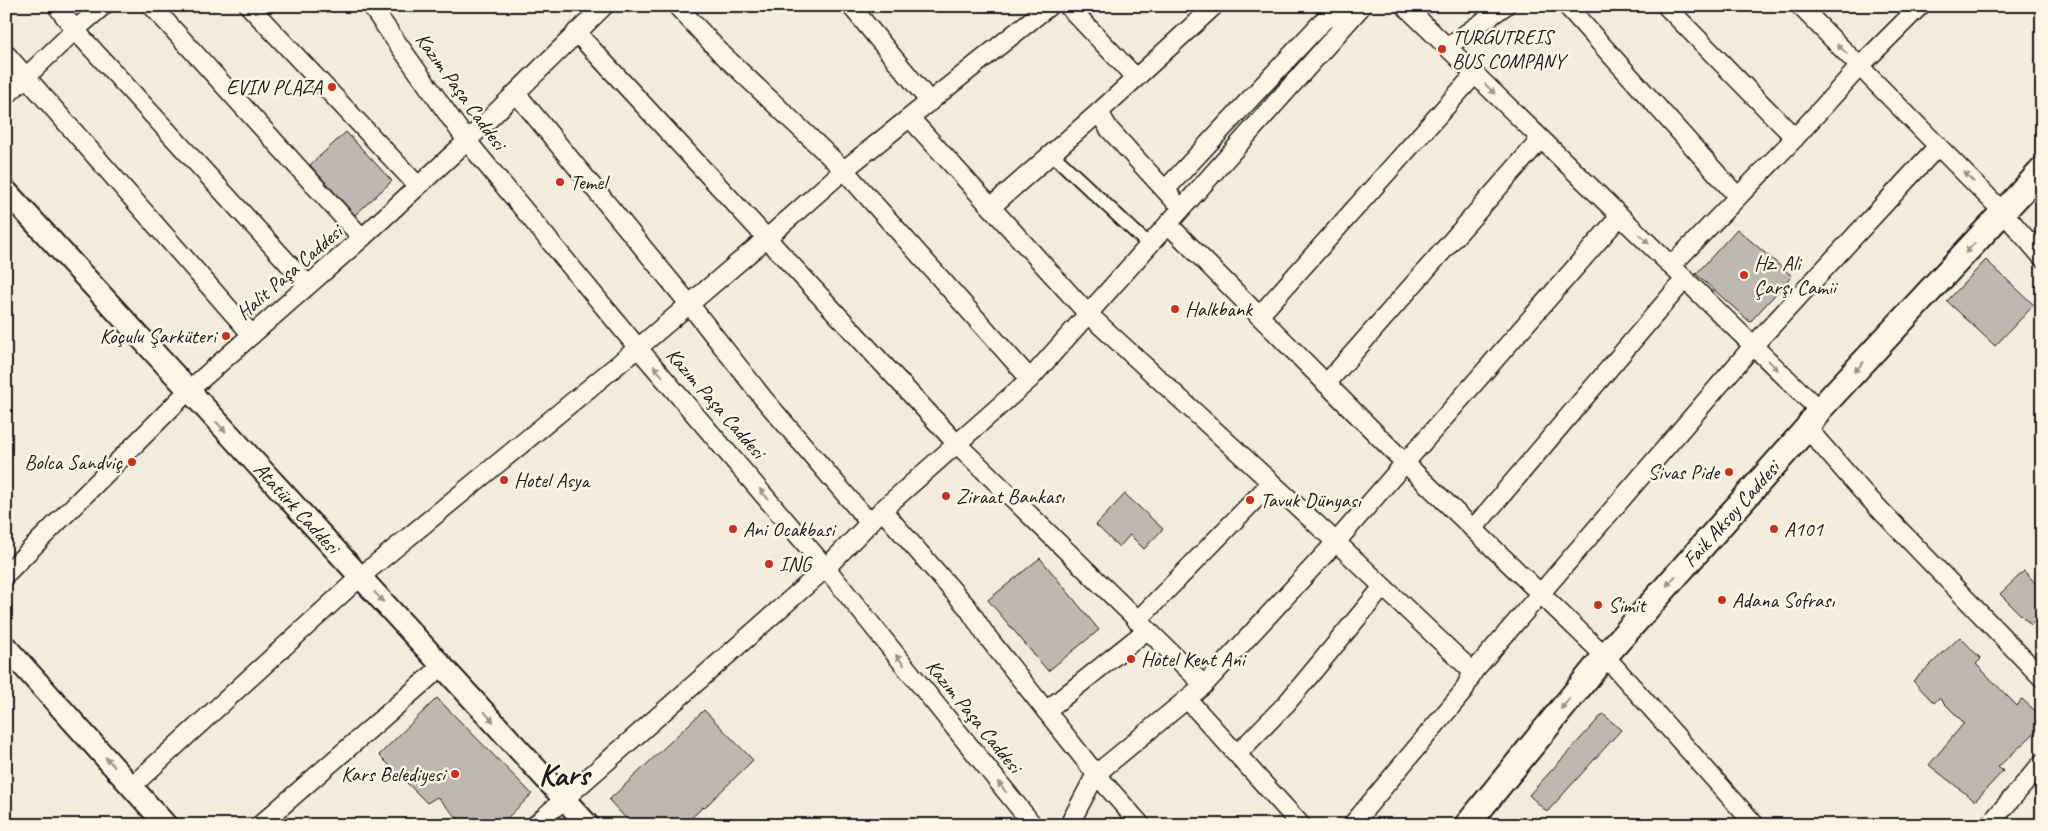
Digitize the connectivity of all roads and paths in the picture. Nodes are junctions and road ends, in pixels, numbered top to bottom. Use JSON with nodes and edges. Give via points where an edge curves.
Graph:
{"nodes":[{"id":1,"x":57,"y":6,"type":"edge"},
{"id":2,"x":103,"y":6,"type":"edge"},
{"id":3,"x":152,"y":6,"type":"edge"},
{"id":4,"x":249,"y":6,"type":"edge"},
{"id":5,"x":371,"y":6,"type":"edge"},
{"id":6,"x":604,"y":6,"type":"edge"},
{"id":7,"x":676,"y":6,"type":"edge"},
{"id":8,"x":852,"y":6,"type":"edge"},
{"id":9,"x":1049,"y":6,"type":"edge"},
{"id":10,"x":1068,"y":6,"type":"edge"},
{"id":11,"x":1214,"y":6,"type":"edge"},
{"id":12,"x":1353,"y":6,"type":"edge"},
{"id":13,"x":1362,"y":6,"type":"edge"},
{"id":14,"x":1405,"y":6,"type":"edge"},
{"id":15,"x":1505,"y":6,"type":"edge"},
{"id":16,"x":1567,"y":6,"type":"edge"},
{"id":17,"x":1666,"y":6,"type":"edge"},
{"id":18,"x":1800,"y":6,"type":"edge"},
{"id":19,"x":1920,"y":6,"type":"edge"},
{"id":20,"x":75,"y":30,"type":"junction"},
{"id":21,"x":576,"y":32,"type":"junction"},
{"id":22,"x":1447,"y":47,"type":"junction"},
{"id":23,"x":6,"y":54,"type":"edge"},
{"id":24,"x":1859,"y":67,"type":"junction"},
{"id":25,"x":1475,"y":74,"type":"junction"},
{"id":26,"x":26,"y":77,"type":"junction"},
{"id":27,"x":1136,"y":78,"type":"junction"},
{"id":28,"x":516,"y":92,"type":"junction"},
{"id":29,"x":6,"y":96,"type":"edge"},
{"id":30,"x":930,"y":102,"type":"junction"},
{"id":31,"x":1099,"y":112,"type":"junction"},
{"id":32,"x":910,"y":118,"type":"junction"},
{"id":33,"x":1795,"y":138,"type":"junction"},
{"id":34,"x":1541,"y":139,"type":"junction"},
{"id":35,"x":467,"y":141,"type":"junction"},
{"id":36,"x":1938,"y":146,"type":"junction"},
{"id":37,"x":1052,"y":154,"type":"junction"},
{"id":38,"x":844,"y":170,"type":"junction"},
{"id":39,"x":2042,"y":170,"type":"edge"},
{"id":40,"x":418,"y":186,"type":"junction"},
{"id":41,"x":1165,"y":190,"type":"junction"},
{"id":42,"x":6,"y":191,"type":"edge"},
{"id":43,"x":1738,"y":197,"type":"junction"},
{"id":44,"x":990,"y":207,"type":"junction"},
{"id":45,"x":1182,"y":208,"type":"junction"},
{"id":46,"x":2003,"y":212,"type":"junction"},
{"id":47,"x":1620,"y":216,"type":"junction"},
{"id":48,"x":1168,"y":224,"type":"junction"},
{"id":49,"x":362,"y":238,"type":"junction"},
{"id":50,"x":767,"y":238,"type":"junction"},
{"id":51,"x":1149,"y":245,"type":"junction"},
{"id":52,"x":2042,"y":257,"type":"edge"},
{"id":53,"x":1671,"y":266,"type":"junction"},
{"id":54,"x":1685,"y":280,"type":"junction"},
{"id":55,"x":308,"y":285,"type":"junction"},
{"id":56,"x":690,"y":305,"type":"junction"},
{"id":57,"x":1088,"y":314,"type":"junction"},
{"id":58,"x":1260,"y":316,"type":"junction"},
{"id":59,"x":252,"y":335,"type":"junction"},
{"id":60,"x":1753,"y":346,"type":"junction"},
{"id":61,"x":638,"y":348,"type":"junction"},
{"id":62,"x":1030,"y":379,"type":"junction"},
{"id":63,"x":1326,"y":384,"type":"junction"},
{"id":64,"x":188,"y":391,"type":"junction"},
{"id":65,"x":1813,"y":419,"type":"junction"},
{"id":66,"x":957,"y":444,"type":"junction"},
{"id":67,"x":1405,"y":463,"type":"junction"},
{"id":68,"x":1272,"y":483,"type":"junction"},
{"id":69,"x":882,"y":510,"type":"junction"},
{"id":70,"x":869,"y":522,"type":"junction"},
{"id":71,"x":1474,"y":529,"type":"junction"},
{"id":72,"x":1336,"y":542,"type":"junction"},
{"id":73,"x":826,"y":568,"type":"junction"},
{"id":74,"x":6,"y":574,"type":"edge"},
{"id":75,"x":360,"y":577,"type":"junction"},
{"id":76,"x":1383,"y":587,"type":"junction"},
{"id":77,"x":1541,"y":594,"type":"junction"},
{"id":78,"x":1142,"y":625,"type":"junction"},
{"id":79,"x":6,"y":646,"type":"edge"},
{"id":80,"x":1605,"y":656,"type":"junction"},
{"id":81,"x":442,"y":666,"type":"junction"},
{"id":82,"x":1473,"y":672,"type":"junction"},
{"id":83,"x":2042,"y":678,"type":"edge"},
{"id":84,"x":1204,"y":685,"type":"junction"},
{"id":85,"x":1187,"y":699,"type":"junction"},
{"id":86,"x":1046,"y":711,"type":"junction"},
{"id":87,"x":1237,"y":754,"type":"junction"},
{"id":88,"x":2042,"y":763,"type":"edge"},
{"id":89,"x":1096,"y":774,"type":"junction"},
{"id":90,"x":132,"y":786,"type":"junction"},
{"id":91,"x":564,"y":799,"type":"junction"},
{"id":92,"x":165,"y":824,"type":"edge"},
{"id":93,"x":260,"y":825,"type":"edge"},
{"id":94,"x":535,"y":825,"type":"edge"},
{"id":95,"x":588,"y":825,"type":"edge"},
{"id":96,"x":1033,"y":825,"type":"edge"},
{"id":97,"x":1069,"y":825,"type":"edge"},
{"id":98,"x":1141,"y":825,"type":"edge"},
{"id":99,"x":1301,"y":825,"type":"edge"},
{"id":100,"x":1352,"y":825,"type":"edge"},
{"id":101,"x":1467,"y":825,"type":"edge"},
{"id":102,"x":1755,"y":825,"type":"edge"},
{"id":103,"x":1989,"y":825,"type":"edge"}],
"edges":[{"from":1,"to":20,"type":"street"},
{"from":2,"to":20,"type":"street"},
{"from":3,"to":49,"type":"street"},
{"from":4,"to":40,"type":"street"},
{"from":5,"to":35,"type":"street","name":"Kazım Paşa Caddesi"},
{"from":6,"to":21,"type":"street","name":"Halit Paşa Caddesi"},
{"from":7,"to":38,"type":"street"},
{"from":8,"to":30,"type":"street"},
{"from":9,"to":30,"type":"street"},
{"from":10,"to":27,"type":"street"},
{"from":11,"to":27,"type":"street"},
{"from":12,"to":41,"type":"street","via":[[1324,20]]},
{"from":13,"to":45,"type":"street"},
{"from":14,"to":22,"type":"street"},
{"from":15,"to":22,"type":"street"},
{"from":16,"to":43,"type":"street"},
{"from":17,"to":33,"type":"street"},
{"from":24,"to":18,"type":"street","one_way":true},
{"from":19,"to":24,"type":"street"},
{"from":20,"to":26,"type":"street"},
{"from":20,"to":55,"type":"street"},
{"from":21,"to":28,"type":"street","name":"Halit Paşa Caddesi"},
{"from":21,"to":50,"type":"street"},
{"from":22,"to":25,"type":"street"},
{"from":23,"to":26,"type":"street"},
{"from":24,"to":33,"type":"street"},
{"from":24,"to":36,"type":"street"},
{"from":25,"to":34,"type":"street","one_way":true},
{"from":25,"to":58,"type":"street"},
{"from":26,"to":29,"type":"street"},
{"from":26,"to":59,"type":"street"},
{"from":27,"to":31,"type":"street"},
{"from":28,"to":35,"type":"street","name":"Halit Paşa Caddesi"},
{"from":28,"to":56,"type":"street"},
{"from":30,"to":32,"type":"street"},
{"from":31,"to":37,"type":"street"},
{"from":31,"to":41,"type":"street","via":[[1110,129]]},
{"from":32,"to":38,"type":"street"},
{"from":32,"to":44,"type":"street"},
{"from":33,"to":43,"type":"street"},
{"from":34,"to":47,"type":"street"},
{"from":34,"to":63,"type":"street"},
{"from":35,"to":40,"type":"street","name":"Halit Paşa Caddesi"},
{"from":35,"to":61,"type":"street","name":"Kazım Paşa Caddesi"},
{"from":46,"to":36,"type":"street","one_way":true},
{"from":36,"to":60,"type":"street"},
{"from":37,"to":44,"type":"street"},
{"from":37,"to":51,"type":"street"},
{"from":38,"to":50,"type":"street"},
{"from":38,"to":62,"type":"street"},
{"from":39,"to":46,"type":"main road","name":"Faik Aksoy Caddesi"},
{"from":40,"to":49,"type":"street","name":"Halit Paşa Caddesi"},
{"from":41,"to":45,"type":"street"},
{"from":42,"to":64,"type":"street","name":"Atatürk Caddesi"},
{"from":43,"to":53,"type":"street"},
{"from":44,"to":57,"type":"street"},
{"from":45,"to":48,"type":"street"},
{"from":46,"to":52,"type":"street"},
{"from":46,"to":65,"type":"main road","name":"Faik Aksoy Caddesi","one_way":true},
{"from":47,"to":53,"type":"street","one_way":true},
{"from":47,"to":67,"type":"street"},
{"from":48,"to":51,"type":"street"},
{"from":48,"to":58,"type":"street"},
{"from":49,"to":55,"type":"street","name":"Halit Paşa Caddesi"},
{"from":50,"to":56,"type":"street"},
{"from":50,"to":66,"type":"street"},
{"from":51,"to":57,"type":"street"},
{"from":53,"to":54,"type":"street"},
{"from":54,"to":60,"type":"street"},
{"from":54,"to":71,"type":"street"},
{"from":55,"to":59,"type":"street","name":"Halit Paşa Caddesi"},
{"from":56,"to":61,"type":"street"},
{"from":56,"to":70,"type":"street","via":[[763,398]]},
{"from":57,"to":62,"type":"street"},
{"from":57,"to":68,"type":"street"},
{"from":58,"to":63,"type":"street"},
{"from":59,"to":64,"type":"street","name":"Halit Paşa Caddesi"},
{"from":60,"to":65,"type":"street","one_way":true},
{"from":60,"to":77,"type":"street"},
{"from":73,"to":61,"type":"street","name":"Kazım Paşa Caddesi","one_way":true},
{"from":61,"to":75,"type":"street"},
{"from":62,"to":66,"type":"street"},
{"from":63,"to":67,"type":"street"},
{"from":64,"to":74,"type":"street","name":"Halit Paşa Caddesi"},
{"from":64,"to":75,"type":"street","name":"Atatürk Caddesi","one_way":true},
{"from":65,"to":80,"type":"main road","name":"Faik Aksoy Caddesi","one_way":true},
{"from":65,"to":83,"type":"street","via":[[1862,491]]},
{"from":66,"to":69,"type":"street"},
{"from":66,"to":78,"type":"street"},
{"from":67,"to":71,"type":"street"},
{"from":67,"to":72,"type":"street"},
{"from":68,"to":72,"type":"street"},
{"from":68,"to":78,"type":"street"},
{"from":69,"to":70,"type":"street"},
{"from":69,"to":86,"type":"street","via":[[968,608],[984,634]]},
{"from":70,"to":73,"type":"street"},
{"from":71,"to":77,"type":"street"},
{"from":72,"to":76,"type":"street"},
{"from":72,"to":84,"type":"street"},
{"from":73,"to":91,"type":"street"},
{"from":96,"to":73,"type":"street","name":"Kazım Paşa Caddesi","one_way":true},
{"from":75,"to":81,"type":"street","name":"Atatürk Caddesi","one_way":true},
{"from":75,"to":90,"type":"street"},
{"from":76,"to":82,"type":"street"},
{"from":76,"to":87,"type":"street","via":[[1286,704]]},
{"from":77,"to":80,"type":"street"},
{"from":77,"to":82,"type":"street"},
{"from":78,"to":84,"type":"street"},
{"from":78,"to":86,"type":"street"},
{"from":90,"to":79,"type":"street","one_way":true},
{"from":80,"to":101,"type":"main road","name":"Faik Aksoy Caddesi","one_way":true},
{"from":80,"to":102,"type":"street"},
{"from":81,"to":91,"type":"street","name":"Atatürk Caddesi","one_way":true},
{"from":81,"to":93,"type":"street"},
{"from":82,"to":100,"type":"street","via":[[1463,692]]},
{"from":84,"to":85,"type":"street"},
{"from":85,"to":87,"type":"street"},
{"from":85,"to":89,"type":"street"},
{"from":86,"to":89,"type":"street"},
{"from":87,"to":99,"type":"street"},
{"from":88,"to":103,"type":"street"},
{"from":89,"to":97,"type":"street"},
{"from":89,"to":98,"type":"street"},
{"from":90,"to":92,"type":"street"},
{"from":91,"to":94,"type":"street"},
{"from":91,"to":95,"type":"street","name":"Atatürk Caddesi"}]}
